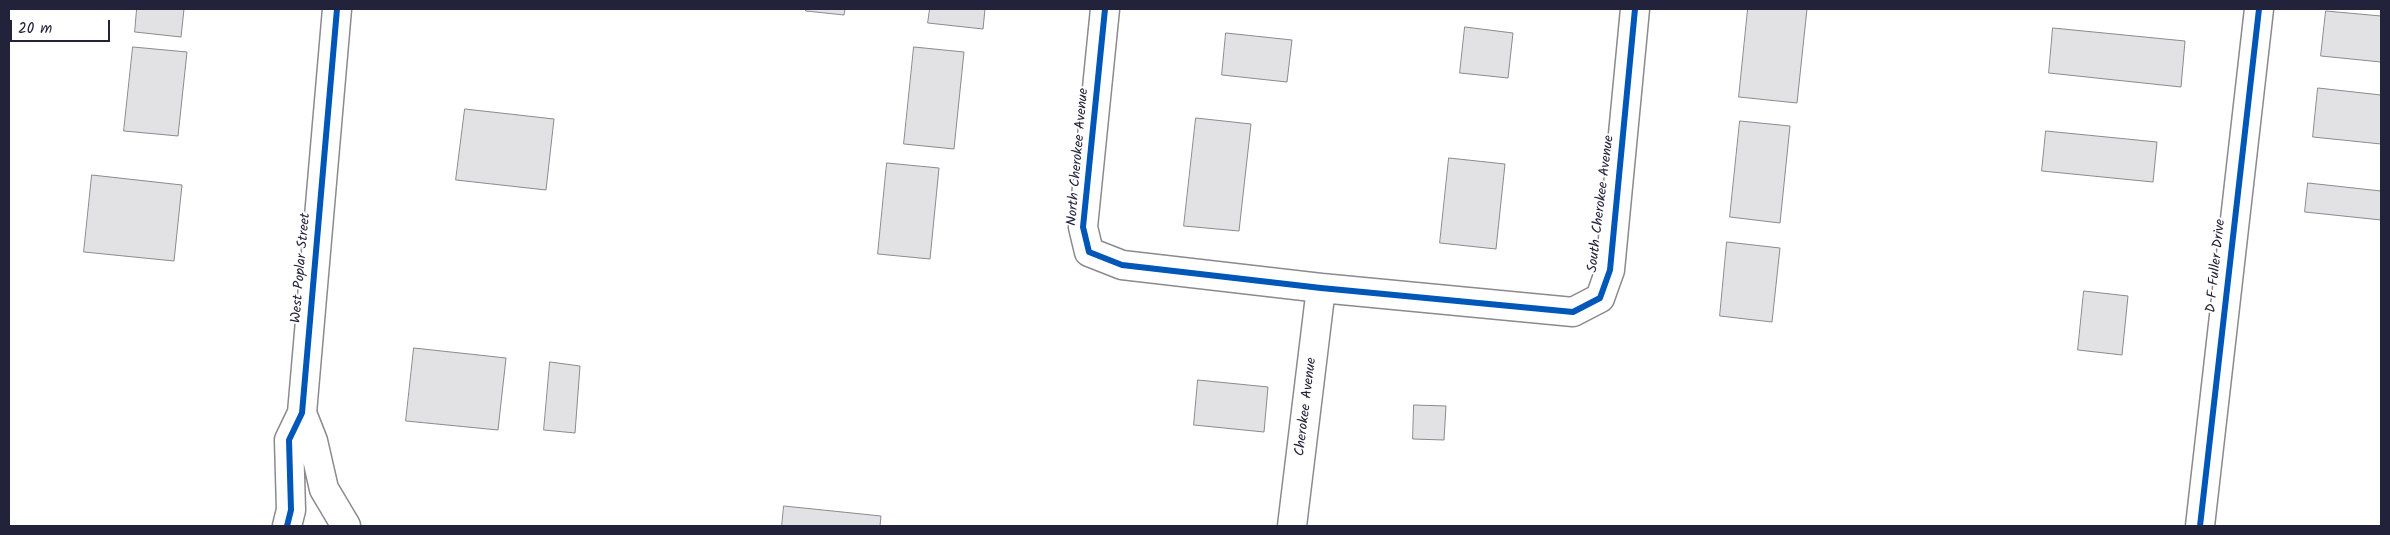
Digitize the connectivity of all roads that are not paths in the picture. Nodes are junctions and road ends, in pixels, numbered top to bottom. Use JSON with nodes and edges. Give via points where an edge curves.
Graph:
{"nodes":[{"id":1,"x":337,"y":9,"type":"edge"},
{"id":2,"x":1105,"y":9,"type":"edge"},
{"id":3,"x":1635,"y":9,"type":"edge"},
{"id":4,"x":2259,"y":9,"type":"edge"},
{"id":5,"x":1321,"y":288,"type":"junction"},
{"id":6,"x":302,"y":412,"type":"junction"},
{"id":7,"x":287,"y":526,"type":"edge"},
{"id":8,"x":346,"y":526,"type":"edge"},
{"id":9,"x":1292,"y":526,"type":"edge"},
{"id":10,"x":2200,"y":526,"type":"edge"}],
"edges":[{"from":1,"to":6,"type":"street","name":"West Poplar Street"},
{"from":2,"to":5,"type":"street","name":"North Cherokee Avenue","via":[[1083,227],[1089,252],[1122,265]]},
{"from":3,"to":5,"type":"street","name":"South Cherokee Avenue","via":[[1610,270],[1600,298],[1573,312]]},
{"from":4,"to":10,"type":"street","name":"D F Fuller Drive"},
{"from":5,"to":9,"type":"street","name":"Cherokee Avenue"},
{"from":6,"to":7,"type":"street","name":"West Poplar Street","via":[[289,440],[291,510]]},
{"from":6,"to":8,"type":"street","name":"West Poplar Street","via":[[324,489]]}]}
